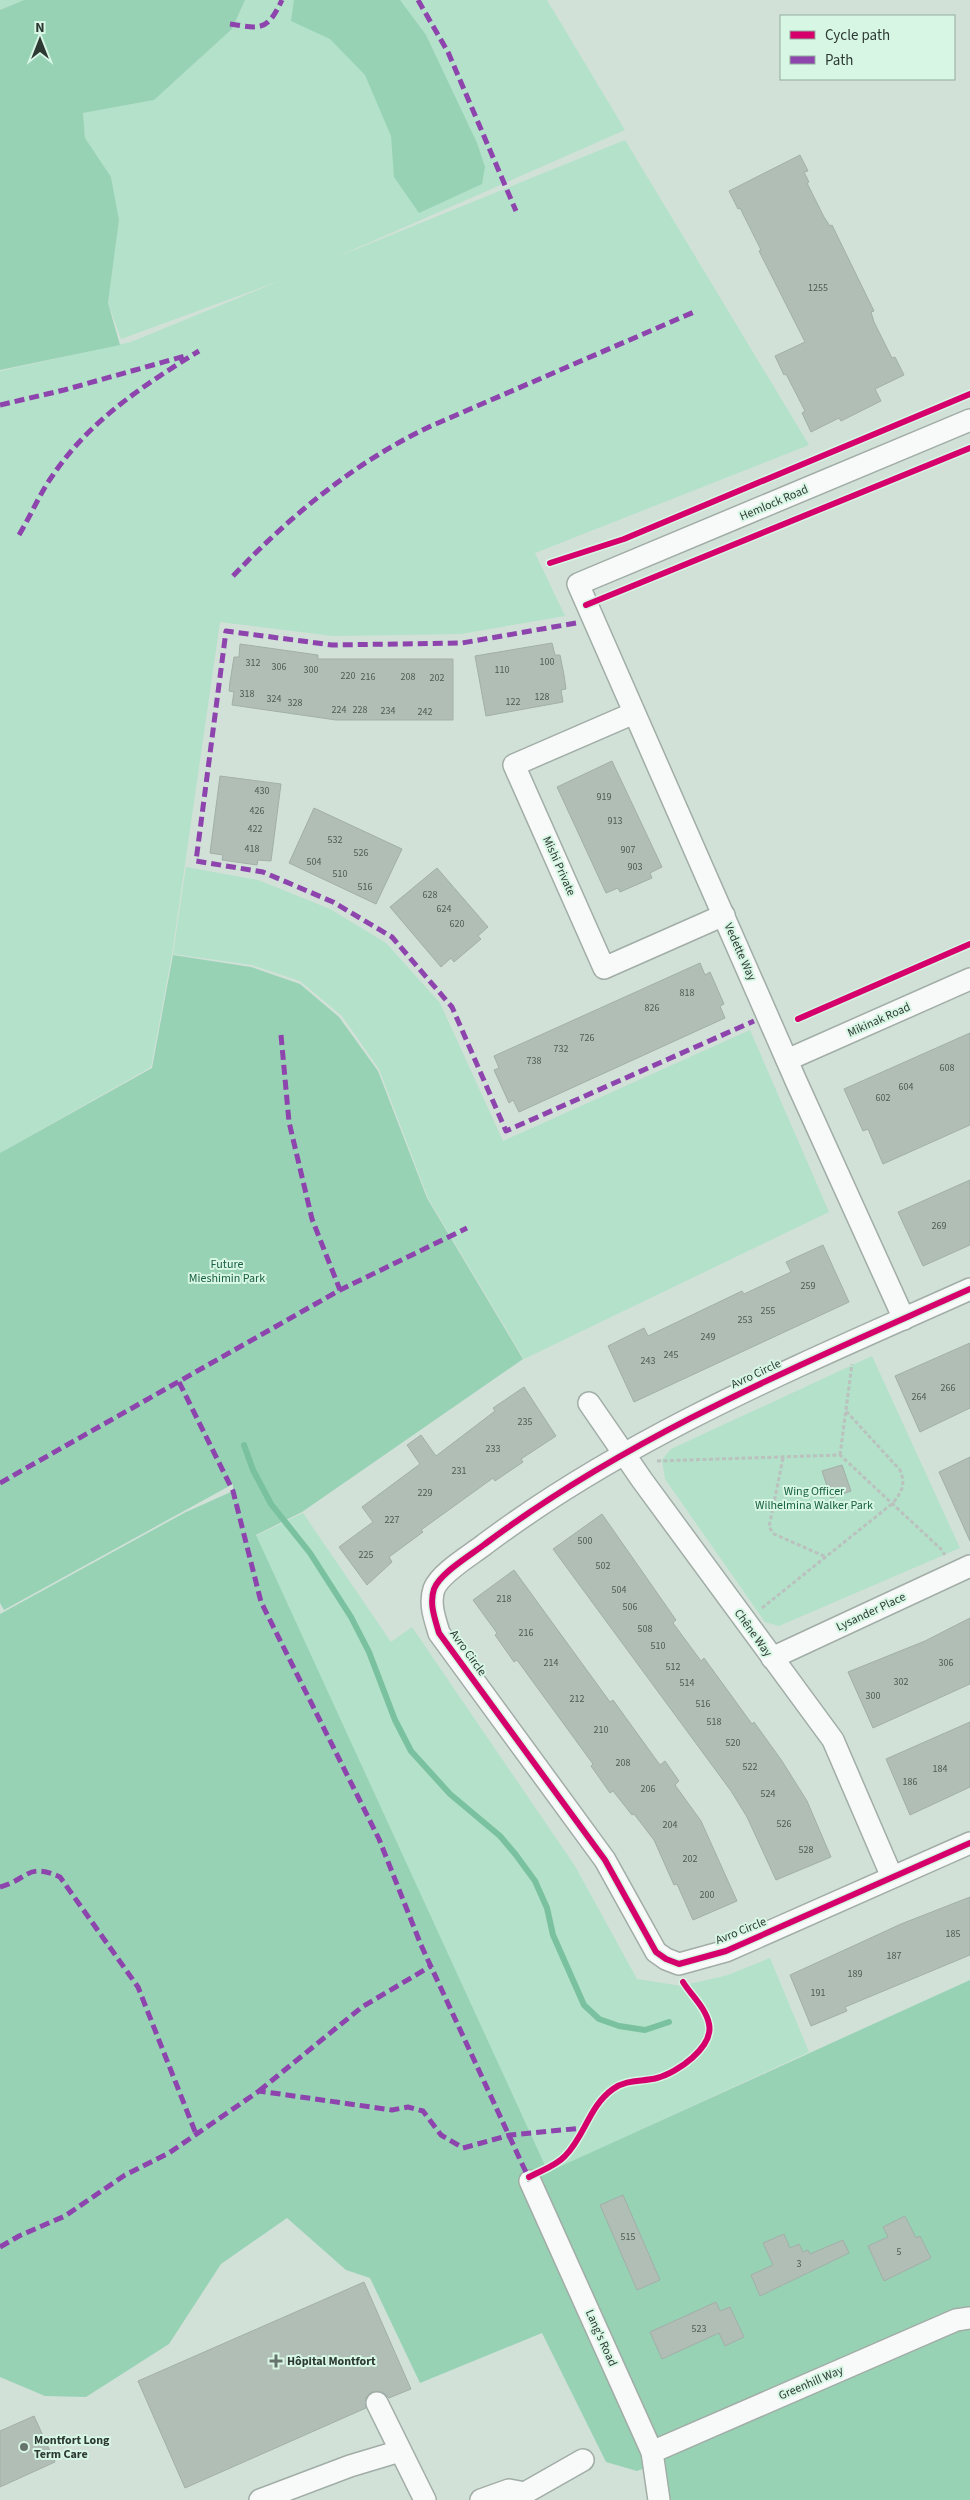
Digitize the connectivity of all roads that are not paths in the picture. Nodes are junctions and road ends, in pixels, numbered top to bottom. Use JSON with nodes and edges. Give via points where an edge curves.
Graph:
{"nodes":[{"id":1,"x":970,"y":420,"type":"edge"},
{"id":2,"x":578,"y":584,"type":"joint"},
{"id":3,"x":634,"y":713,"type":"junction"},
{"id":4,"x":724,"y":915,"type":"junction"},
{"id":5,"x":970,"y":979,"type":"edge"},
{"id":6,"x":787,"y":1060,"type":"junction"},
{"id":7,"x":970,"y":1289,"type":"edge"},
{"id":8,"x":904,"y":1319,"type":"junction"},
{"id":9,"x":589,"y":1403,"type":"dead end"},
{"id":10,"x":622,"y":1454,"type":"junction"},
{"id":11,"x":970,"y":1566,"type":"edge"},
{"id":12,"x":772,"y":1658,"type":"junction"},
{"id":13,"x":970,"y":1842,"type":"edge"},
{"id":14,"x":892,"y":1877,"type":"junction"},
{"id":15,"x":530,"y":2181,"type":"dead end"},
{"id":16,"x":970,"y":2318,"type":"edge"},
{"id":17,"x":377,"y":2403,"type":"dead end"},
{"id":18,"x":400,"y":2451,"type":"junction"},
{"id":19,"x":652,"y":2452,"type":"junction"},
{"id":20,"x":583,"y":2460,"type":"dead end"},
{"id":21,"x":521,"y":2496,"type":"edge"},
{"id":22,"x":260,"y":2500,"type":"edge"},
{"id":23,"x":425,"y":2500,"type":"edge"},
{"id":24,"x":481,"y":2500,"type":"edge"},
{"id":25,"x":659,"y":2500,"type":"edge"}],
"edges":[{"from":1,"to":2,"type":"street","name":"Hemlock Road"},
{"from":2,"to":3,"type":"street","name":"Vedette Way"},
{"from":3,"to":4,"type":"street","name":"Vedette Way"},
{"from":3,"to":4,"type":"street","name":"Mishi Private","via":[[514,765],[604,968]]},
{"from":4,"to":6,"type":"street","name":"Vedette Way"},
{"from":5,"to":6,"type":"street","name":"Mikinak Road"},
{"from":6,"to":8,"type":"street","name":"Vedette Way"},
{"from":7,"to":8,"type":"street","name":"Avro Circle"},
{"from":8,"to":10,"type":"street","name":"Avro Circle","via":[[694,1416]]},
{"from":9,"to":10,"type":"street","name":"Chêne Way"},
{"from":10,"to":12,"type":"street","name":"Chêne Way"},
{"from":10,"to":14,"type":"street","name":"Avro Circle","via":[[493,1538],[448,1572],[434,1589],[432,1610],[439,1633],[605,1860],[656,1952],[666,1959],[679,1964],[726,1951]]},
{"from":11,"to":12,"type":"street","name":"Lysander Place"},
{"from":12,"to":14,"type":"street","name":"Chêne Way","via":[[833,1740]]},
{"from":13,"to":14,"type":"street","name":"Avro Circle"},
{"from":15,"to":19,"type":"street","name":"Lang's Road"},
{"from":16,"to":19,"type":"street","name":"Greenhill Way","via":[[956,2320]]},
{"from":17,"to":18,"type":"street"},
{"from":18,"to":22,"type":"street"},
{"from":18,"to":23,"type":"street"},
{"from":19,"to":25,"type":"street","name":"Lang's Road"},
{"from":20,"to":21,"type":"street"},
{"from":21,"to":24,"type":"street","via":[[509,2490]]}]}
